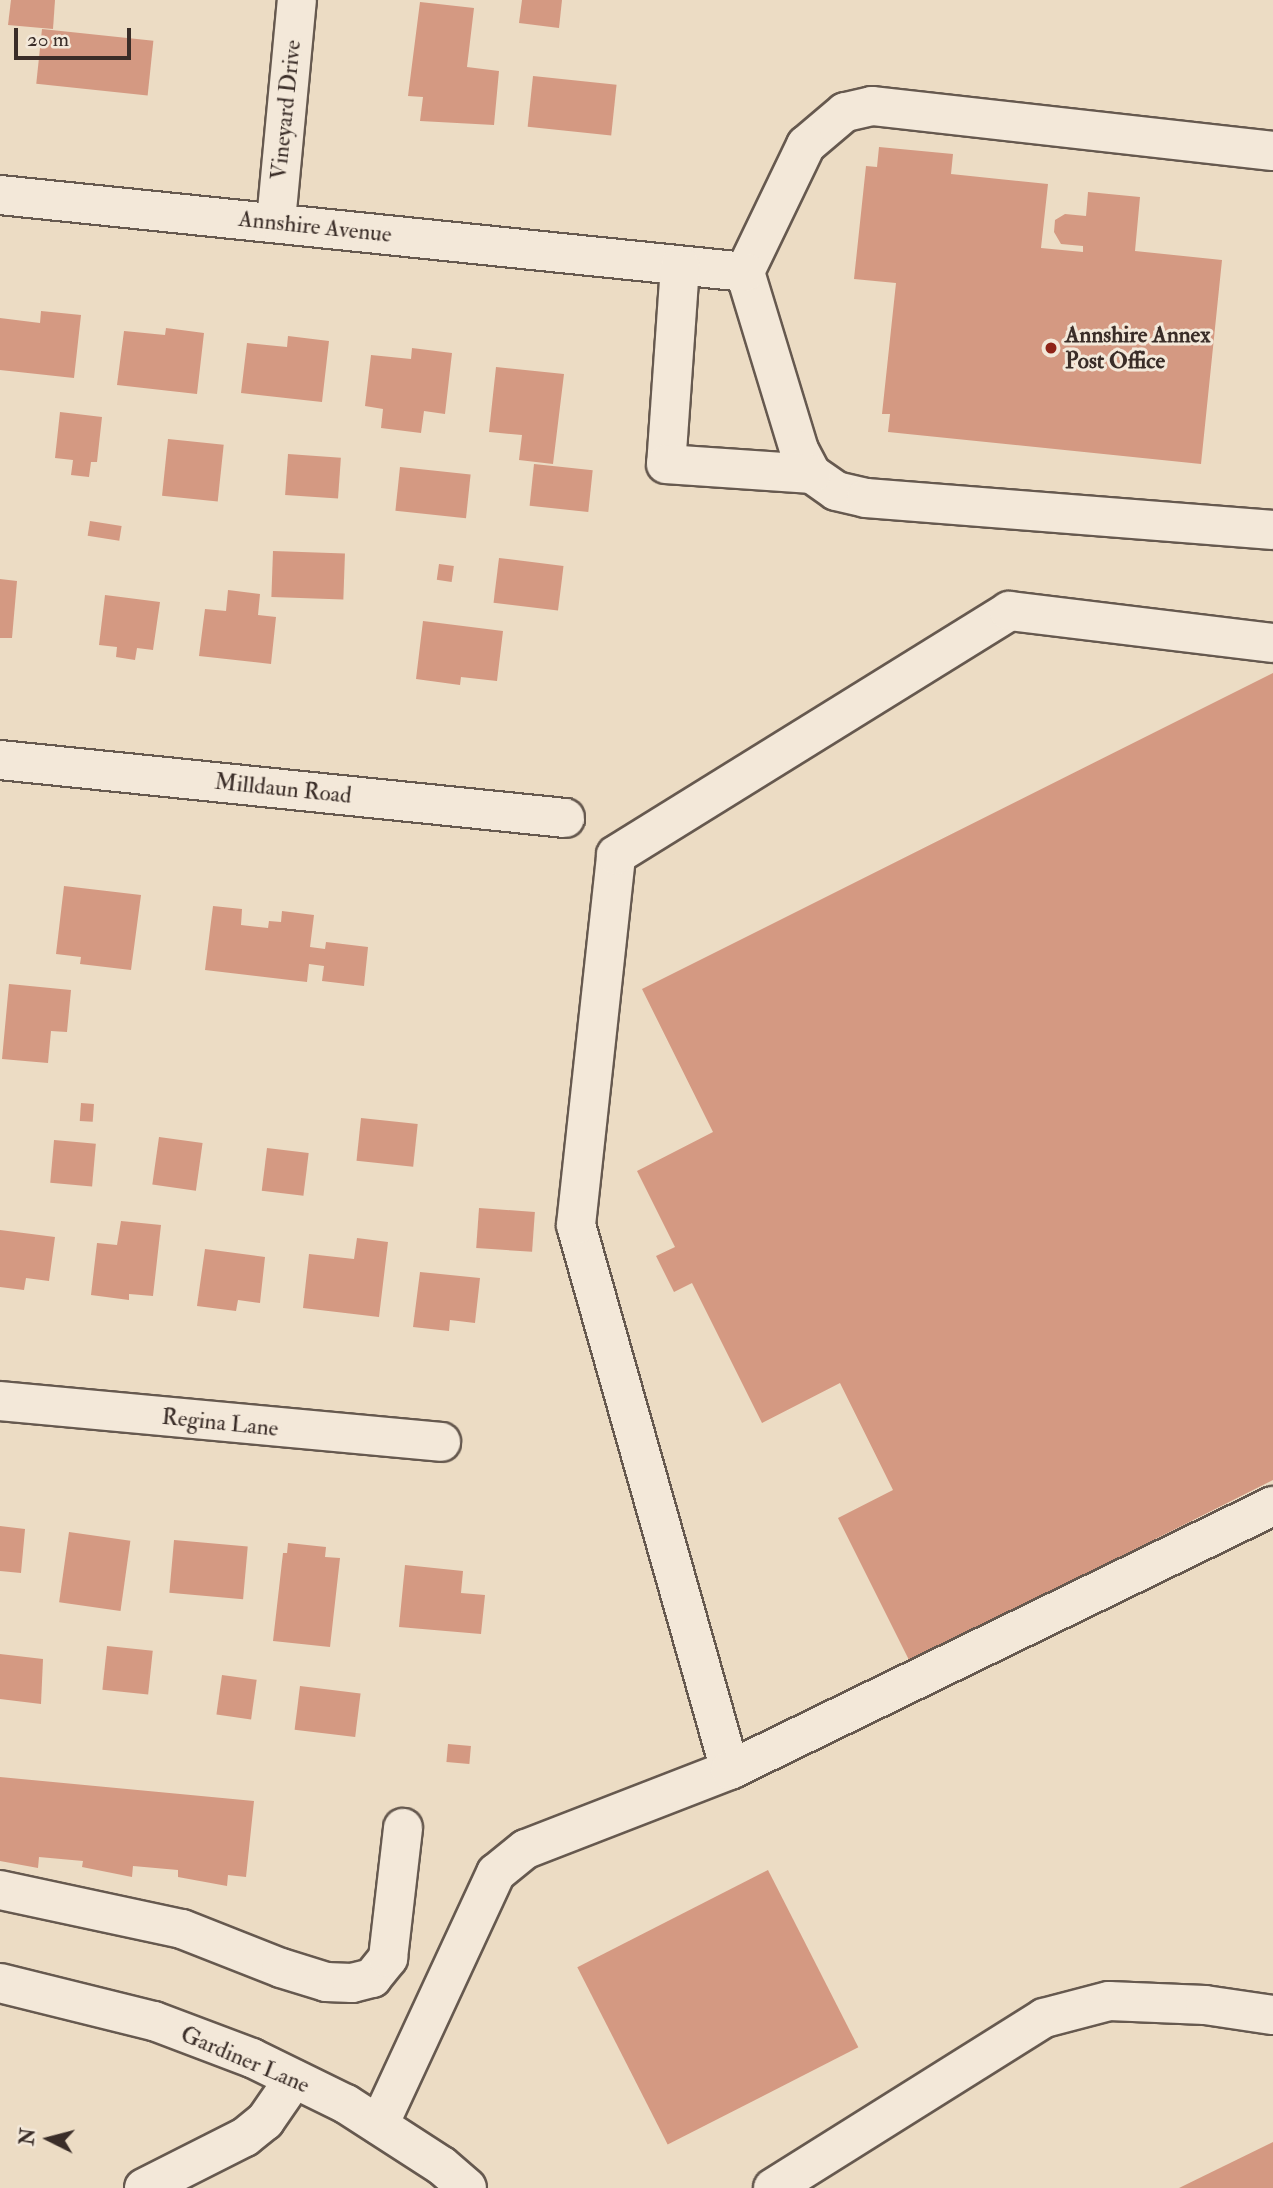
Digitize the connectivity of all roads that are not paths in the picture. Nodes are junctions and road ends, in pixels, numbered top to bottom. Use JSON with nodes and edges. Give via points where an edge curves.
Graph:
{"nodes":[{"id":1,"x":297,"y":0,"type":"edge"},
{"id":2,"x":1273,"y":151,"type":"edge"},
{"id":3,"x":0,"y":195,"type":"edge"},
{"id":4,"x":276,"y":220,"type":"junction"},
{"id":5,"x":680,"y":266,"type":"junction"},
{"id":6,"x":745,"y":272,"type":"junction"},
{"id":7,"x":812,"y":474,"type":"junction"},
{"id":8,"x":1273,"y":530,"type":"edge"},
{"id":9,"x":1273,"y":643,"type":"edge"},
{"id":10,"x":0,"y":760,"type":"edge"},
{"id":11,"x":565,"y":818,"type":"dead end"},
{"id":12,"x":0,"y":1401,"type":"edge"},
{"id":13,"x":441,"y":1442,"type":"dead end"},
{"id":14,"x":1273,"y":1506,"type":"edge"},
{"id":15,"x":730,"y":1770,"type":"junction"},
{"id":16,"x":403,"y":1828,"type":"dead end"},
{"id":17,"x":0,"y":1890,"type":"edge"},
{"id":18,"x":0,"y":1983,"type":"edge"},
{"id":19,"x":1273,"y":2015,"type":"edge"},
{"id":20,"x":294,"y":2079,"type":"junction"},
{"id":21,"x":379,"y":2125,"type":"junction"},
{"id":22,"x":144,"y":2188,"type":"edge"},
{"id":23,"x":467,"y":2188,"type":"edge"},
{"id":24,"x":773,"y":2188,"type":"edge"}],
"edges":[{"from":1,"to":4,"type":"street","name":"Vineyard Drive"},
{"from":2,"to":6,"type":"street","via":[[872,106],[845,112],[806,145]]},
{"from":3,"to":4,"type":"street","name":"Annshire Avenue"},
{"from":4,"to":5,"type":"street","name":"Annshire Avenue"},
{"from":5,"to":6,"type":"street","name":"Annshire Avenue"},
{"from":5,"to":7,"type":"street","via":[[666,464]]},
{"from":6,"to":7,"type":"street","via":[[799,450]]},
{"from":7,"to":8,"type":"street","via":[[836,491],[866,498]]},
{"from":9,"to":15,"type":"street","via":[[1009,611],[617,855],[576,1225]]},
{"from":10,"to":11,"type":"street","name":"Milldaun Road"},
{"from":12,"to":13,"type":"street","name":"Regina Lane"},
{"from":14,"to":15,"type":"street"},
{"from":15,"to":21,"type":"street","via":[[536,1844],[496,1873]]},
{"from":16,"to":17,"type":"street","via":[[388,1958],[372,1978],[352,1983],[326,1982],[281,1968],[182,1928]]},
{"from":18,"to":20,"type":"street","name":"Gardiner Lane","via":[[154,2021]]},
{"from":19,"to":24,"type":"street","via":[[1205,2005],[1109,2001],[1044,2018]]},
{"from":20,"to":21,"type":"street","name":"Gardiner Lane"},
{"from":20,"to":22,"type":"street","via":[[265,2121],[244,2137]]},
{"from":21,"to":23,"type":"street","name":"Gardiner Lane","via":[[442,2165]]}]}
